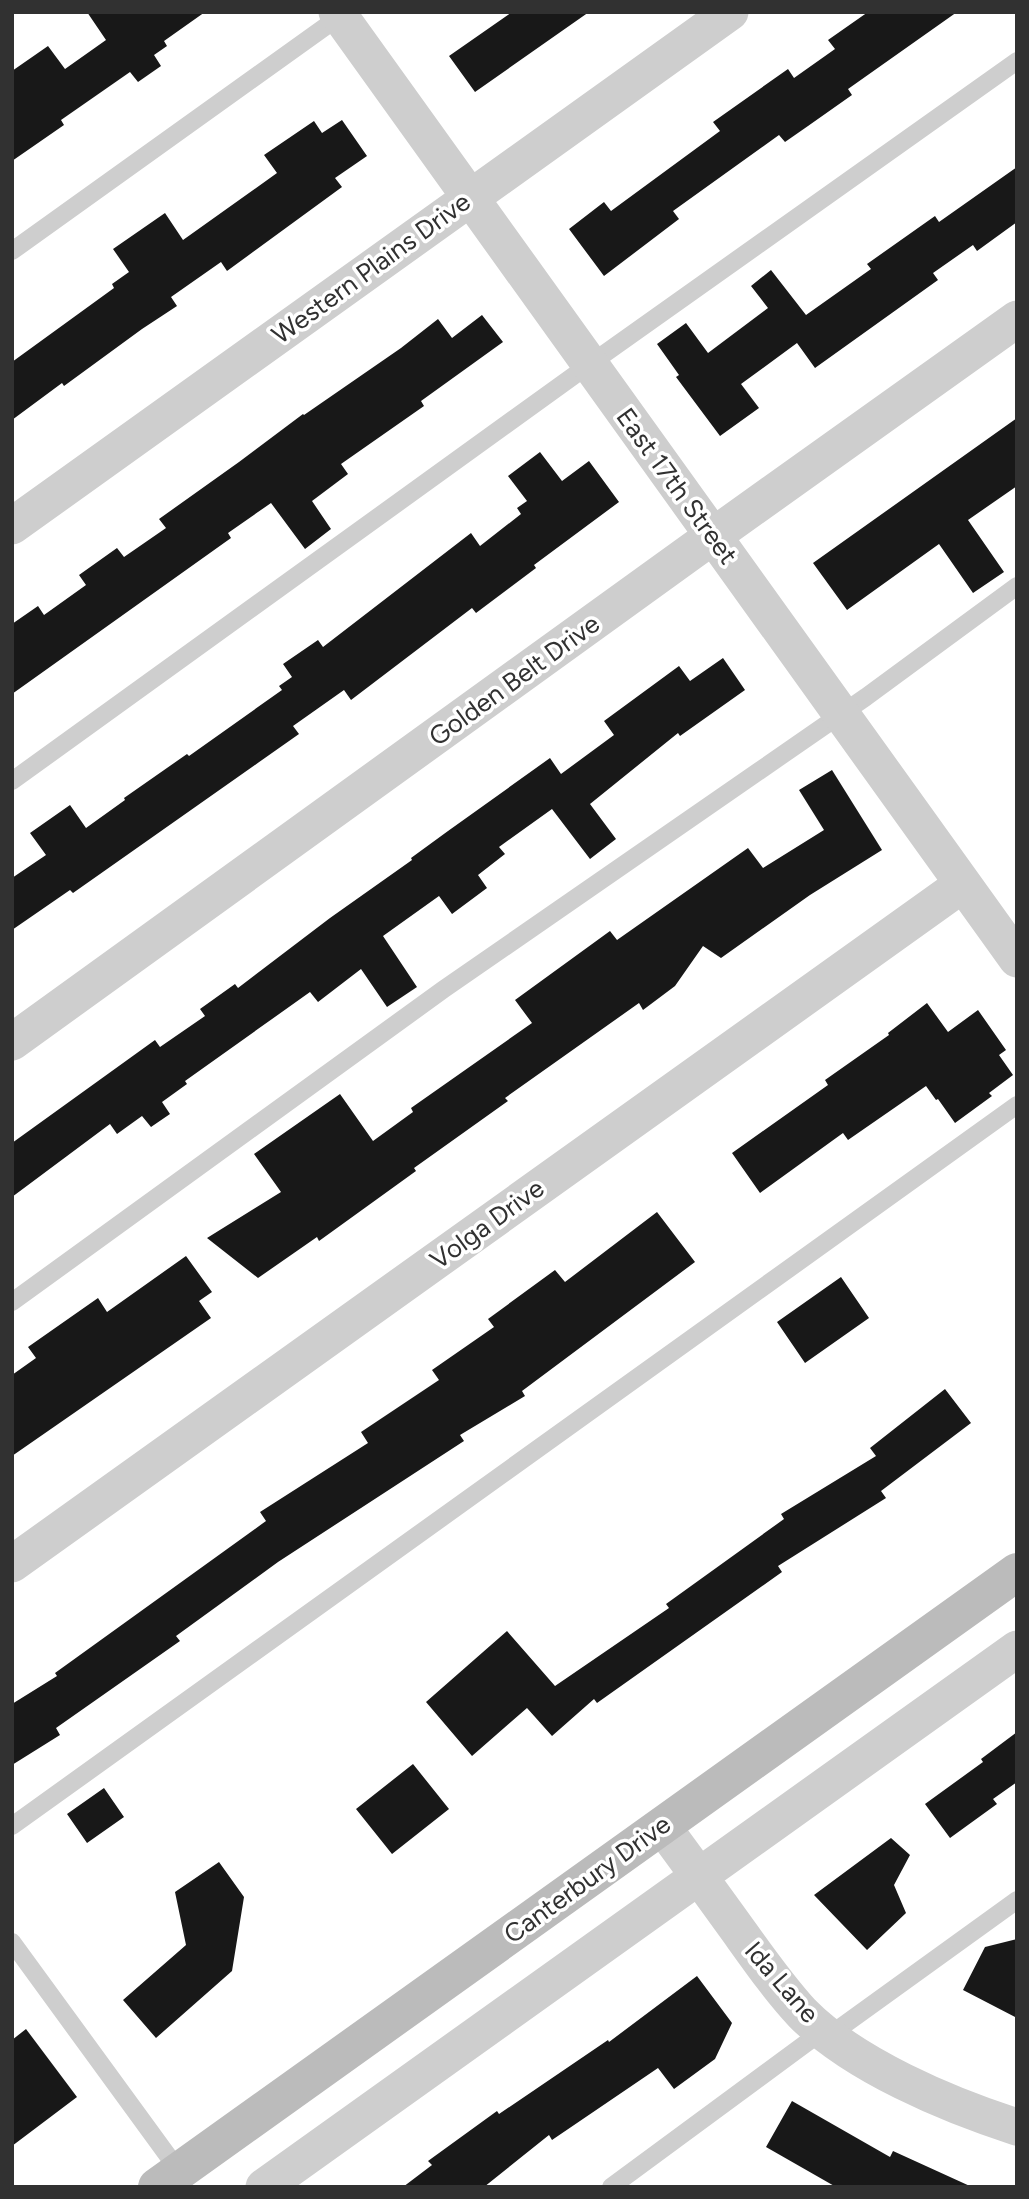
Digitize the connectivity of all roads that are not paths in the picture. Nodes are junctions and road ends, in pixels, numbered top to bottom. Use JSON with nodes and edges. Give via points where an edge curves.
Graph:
{"nodes":[{"id":1,"x":730,"y":12,"type":"edge"},
{"id":2,"x":341,"y":14,"type":"edge"},
{"id":3,"x":1017,"y":61,"type":"edge"},
{"id":4,"x":470,"y":197,"type":"junction"},
{"id":5,"x":12,"y":251,"type":"edge"},
{"id":6,"x":1017,"y":319,"type":"edge"},
{"id":7,"x":590,"y":365,"type":"junction"},
{"id":8,"x":12,"y":526,"type":"edge"},
{"id":9,"x":713,"y":536,"type":"junction"},
{"id":10,"x":1017,"y":586,"type":"edge"},
{"id":11,"x":841,"y":714,"type":"junction"},
{"id":12,"x":12,"y":781,"type":"edge"},
{"id":13,"x":963,"y":884,"type":"junction"},
{"id":14,"x":1017,"y":959,"type":"edge"},
{"id":15,"x":12,"y":1042,"type":"edge"},
{"id":16,"x":1017,"y":1105,"type":"edge"},
{"id":17,"x":12,"y":1302,"type":"edge"},
{"id":18,"x":12,"y":1564,"type":"edge"},
{"id":19,"x":1017,"y":1572,"type":"edge"},
{"id":20,"x":1017,"y":1649,"type":"edge"},
{"id":21,"x":12,"y":1826,"type":"edge"},
{"id":22,"x":662,"y":1826,"type":"junction"},
{"id":23,"x":699,"y":1876,"type":"junction"},
{"id":24,"x":1017,"y":1900,"type":"edge"},
{"id":25,"x":12,"y":1942,"type":"edge"},
{"id":26,"x":827,"y":2033,"type":"junction"},
{"id":27,"x":1017,"y":2127,"type":"edge"},
{"id":28,"x":168,"y":2179,"type":"edge"},
{"id":29,"x":264,"y":2187,"type":"edge"},
{"id":30,"x":611,"y":2187,"type":"edge"}],
"edges":[{"from":1,"to":4,"type":"street","name":"Western Plains Drive"},
{"from":2,"to":4,"type":"street","name":"East 17th Street"},
{"from":2,"to":5,"type":"lane"},
{"from":3,"to":7,"type":"lane"},
{"from":4,"to":7,"type":"street","name":"East 17th Street"},
{"from":4,"to":8,"type":"street","name":"Western Plains Drive"},
{"from":6,"to":9,"type":"street","name":"Golden Belt Drive"},
{"from":7,"to":9,"type":"street","name":"East 17th Street"},
{"from":7,"to":12,"type":"lane"},
{"from":9,"to":11,"type":"street","name":"East 17th Street"},
{"from":9,"to":15,"type":"street","name":"Golden Belt Drive"},
{"from":10,"to":11,"type":"lane"},
{"from":11,"to":13,"type":"street","name":"East 17th Street"},
{"from":11,"to":17,"type":"lane","via":[[444,989]]},
{"from":13,"to":14,"type":"street","name":"East 17th Street"},
{"from":13,"to":18,"type":"street","name":"Volga Drive"},
{"from":16,"to":21,"type":"lane"},
{"from":19,"to":22,"type":"main road","name":"Canterbury Drive"},
{"from":20,"to":23,"type":"street"},
{"from":22,"to":23,"type":"street","name":"Ida Lane"},
{"from":22,"to":28,"type":"main road","name":"Canterbury Drive"},
{"from":23,"to":26,"type":"street","name":"Ida Lane","via":[[774,1980]]},
{"from":23,"to":29,"type":"street"},
{"from":24,"to":26,"type":"lane"},
{"from":25,"to":28,"type":"lane"},
{"from":26,"to":27,"type":"street","name":"Ida Lane","via":[[875,2067]]},
{"from":26,"to":30,"type":"lane"}]}
